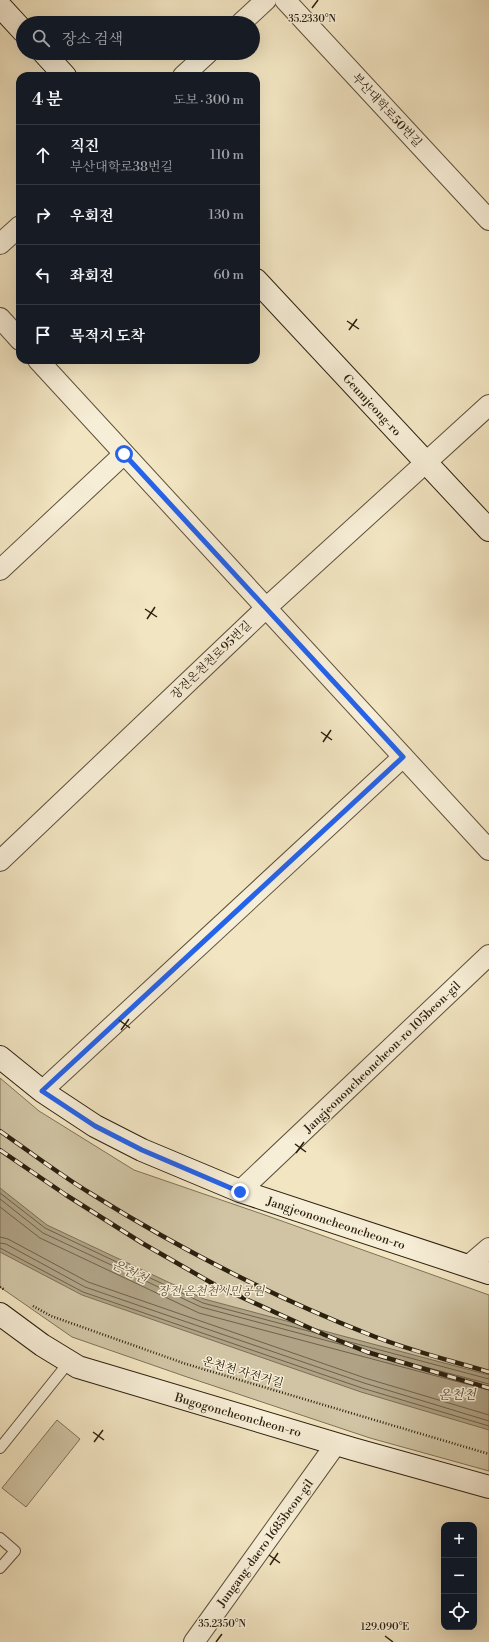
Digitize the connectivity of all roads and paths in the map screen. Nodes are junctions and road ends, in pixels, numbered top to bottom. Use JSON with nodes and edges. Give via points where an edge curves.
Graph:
{"nodes":[{"id":1,"x":266,"y":0,"type":"edge"},
{"id":2,"x":285,"y":0,"type":"edge"},
{"id":3,"x":0,"y":6,"type":"edge"},
{"id":4,"x":249,"y":16,"type":"edge"},
{"id":5,"x":16,"y":23,"type":"edge"},
{"id":6,"x":50,"y":60,"type":"edge"},
{"id":7,"x":200,"y":60,"type":"edge"},
{"id":8,"x":61,"y":72,"type":"edge"},
{"id":9,"x":187,"y":72,"type":"edge"},
{"id":10,"x":489,"y":220,"type":"edge"},
{"id":11,"x":16,"y":230,"type":"edge"},
{"id":12,"x":0,"y":244,"type":"edge"},
{"id":13,"x":260,"y":284,"type":"edge"},
{"id":14,"x":0,"y":318,"type":"edge"},
{"id":15,"x":16,"y":336,"type":"edge"},
{"id":16,"x":42,"y":364,"type":"edge"},
{"id":17,"x":489,"y":405,"type":"edge"},
{"id":18,"x":124,"y":454,"type":"junction"},
{"id":19,"x":426,"y":463,"type":"junction"},
{"id":20,"x":489,"y":530,"type":"edge"},
{"id":21,"x":0,"y":570,"type":"edge"},
{"id":22,"x":266,"y":608,"type":"junction"},
{"id":23,"x":403,"y":757,"type":"junction"},
{"id":24,"x":489,"y":850,"type":"edge"},
{"id":25,"x":0,"y":861,"type":"edge"},
{"id":26,"x":489,"y":955,"type":"edge"},
{"id":27,"x":0,"y":1056,"type":"edge"},
{"id":28,"x":42,"y":1091,"type":"junction"},
{"id":29,"x":240,"y":1192,"type":"junction"},
{"id":30,"x":489,"y":1248,"type":"edge"},
{"id":31,"x":468,"y":1266,"type":"junction"},
{"id":32,"x":489,"y":1273,"type":"edge"},
{"id":33,"x":0,"y":1287,"type":"edge"},
{"id":34,"x":6,"y":1291,"type":"dead end"},
{"id":35,"x":31,"y":1305,"type":"dead end"},
{"id":36,"x":0,"y":1314,"type":"edge"},
{"id":37,"x":69,"y":1362,"type":"junction"},
{"id":38,"x":336,"y":1444,"type":"junction"},
{"id":39,"x":0,"y":1448,"type":"edge"},
{"id":40,"x":489,"y":1454,"type":"edge"},
{"id":41,"x":489,"y":1486,"type":"edge"},
{"id":42,"x":0,"y":1538,"type":"edge"},
{"id":43,"x":0,"y":1568,"type":"edge"},
{"id":44,"x":194,"y":1642,"type":"edge"}],
"edges":[{"from":1,"to":4,"type":"street"},
{"from":2,"to":10,"type":"street","name":"부산대학로50번길"},
{"from":3,"to":5,"type":"main road"},
{"from":6,"to":8,"type":"main road"},
{"from":7,"to":9,"type":"street"},
{"from":11,"to":12,"type":"street"},
{"from":13,"to":19,"type":"main road","name":"Geumjeong-ro"},
{"from":14,"to":15,"type":"street"},
{"from":16,"to":18,"type":"street"},
{"from":17,"to":19,"type":"street","name":"장전온천천로95번길"},
{"from":18,"to":21,"type":"street"},
{"from":18,"to":22,"type":"street"},
{"from":19,"to":20,"type":"main road","name":"Geumjeong-ro"},
{"from":19,"to":22,"type":"street","name":"장전온천천로95번길"},
{"from":22,"to":23,"type":"street"},
{"from":22,"to":25,"type":"street","name":"장전온천천로95번길"},
{"from":23,"to":24,"type":"street"},
{"from":23,"to":28,"type":"street"},
{"from":26,"to":29,"type":"street","name":"Jangjeononcheoncheon-ro 105beon-gil"},
{"from":27,"to":28,"type":"main road","name":"Jangjeononcheoncheon-ro"},
{"from":28,"to":29,"type":"main road","name":"Jangjeononcheoncheon-ro","via":[[95,1126],[142,1150]]},
{"from":29,"to":31,"type":"main road","name":"Jangjeononcheoncheon-ro"},
{"from":30,"to":31,"type":"street"},
{"from":31,"to":32,"type":"main road","name":"Jangjeononcheoncheon-ro"},
{"from":33,"to":34,"type":"path"},
{"from":35,"to":40,"type":"path","name":"온천천 자전거길","via":[[51,1316],[186,1364]]},
{"from":36,"to":37,"type":"main road","name":"Bugogoncheoncheon-ro"},
{"from":37,"to":38,"type":"main road","name":"Bugogoncheoncheon-ro","via":[[133,1384]]},
{"from":37,"to":39,"type":"lane"},
{"from":38,"to":41,"type":"main road","name":"Bugogoncheoncheon-ro"},
{"from":38,"to":44,"type":"street","name":"Jungang-daero 1685beon-gil"},
{"from":42,"to":43,"type":"lane","via":[[15,1550]]}]}
